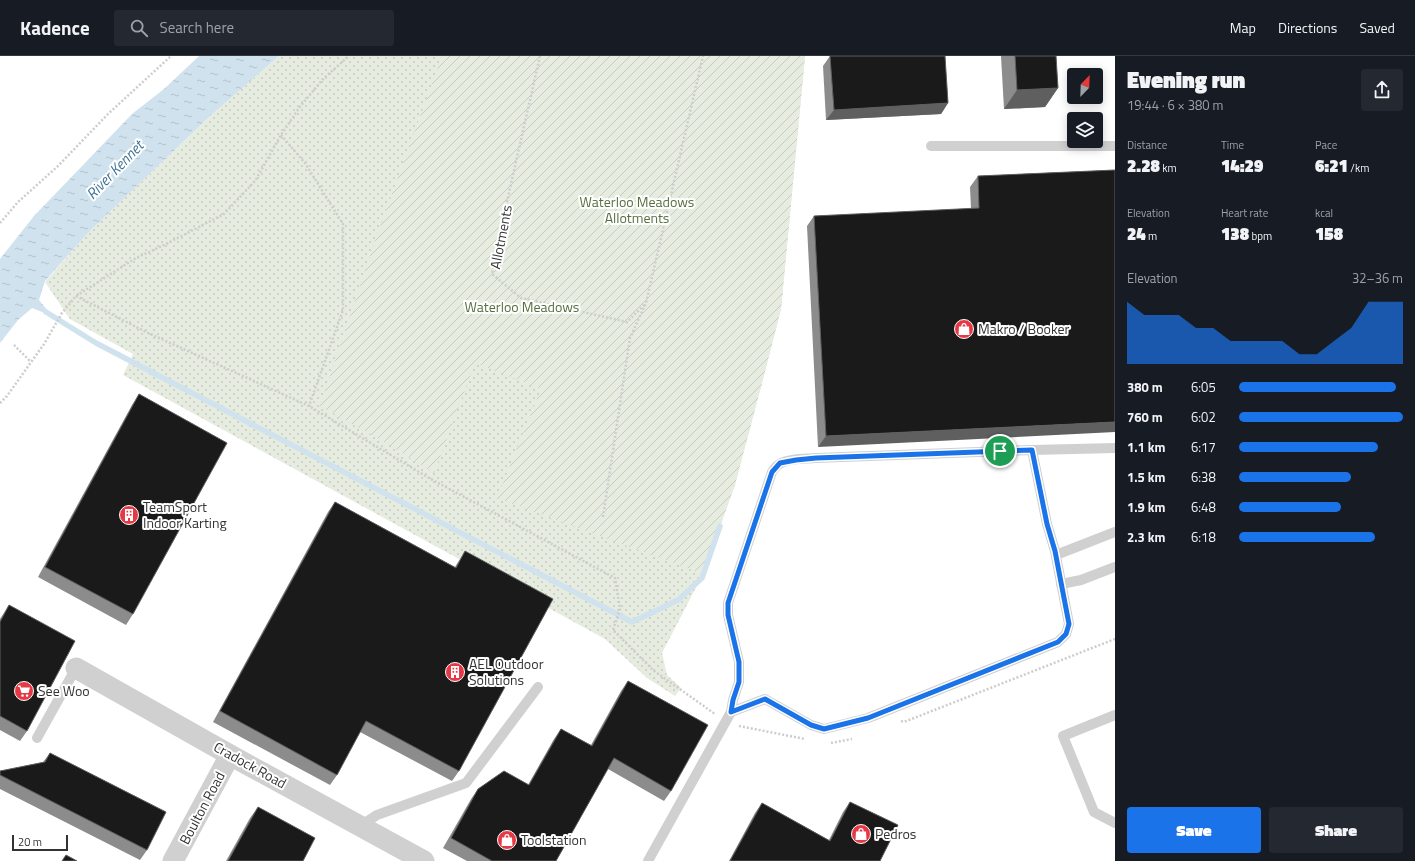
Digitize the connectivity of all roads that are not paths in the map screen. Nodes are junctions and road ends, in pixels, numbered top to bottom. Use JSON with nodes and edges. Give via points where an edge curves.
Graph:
{"nodes":[{"id":1,"x":931,"y":146,"type":"dead end"},
{"id":2,"x":1115,"y":146,"type":"edge"},
{"id":3,"x":1115,"y":448,"type":"edge"},
{"id":4,"x":1032,"y":450,"type":"junction"},
{"id":5,"x":1115,"y":532,"type":"edge"},
{"id":6,"x":1056,"y":555,"type":"junction"},
{"id":7,"x":1115,"y":567,"type":"edge"},
{"id":8,"x":1061,"y":584,"type":"junction"},
{"id":9,"x":76,"y":668,"type":"joint"},
{"id":10,"x":538,"y":687,"type":"dead end"},
{"id":11,"x":731,"y":712,"type":"junction"},
{"id":12,"x":1115,"y":715,"type":"edge"},
{"id":13,"x":37,"y":738,"type":"dead end"},
{"id":14,"x":230,"y":755,"type":"junction"},
{"id":15,"x":1115,"y":823,"type":"edge"},
{"id":16,"x":360,"y":826,"type":"junction"},
{"id":17,"x":173,"y":861,"type":"edge"},
{"id":18,"x":424,"y":861,"type":"edge"},
{"id":19,"x":648,"y":861,"type":"edge"}],
"edges":[{"from":1,"to":2,"type":"lane"},
{"from":3,"to":4,"type":"lane"},
{"from":4,"to":6,"type":"lane"},
{"from":4,"to":11,"type":"lane","via":[[816,458],[780,463],[772,472],[728,603],[728,615],[739,662],[739,682]]},
{"from":5,"to":6,"type":"lane"},
{"from":6,"to":8,"type":"lane"},
{"from":7,"to":8,"type":"lane","via":[[1081,580]]},
{"from":8,"to":11,"type":"lane","via":[[1069,624],[1066,634],[1058,642],[868,718],[824,729],[811,725],[765,699]]},
{"from":9,"to":13,"type":"lane"},
{"from":9,"to":14,"type":"street","name":"Cradock Road"},
{"from":10,"to":16,"type":"lane","via":[[466,783],[377,815]]},
{"from":11,"to":19,"type":"lane"},
{"from":12,"to":15,"type":"lane","via":[[1063,736],[1094,812]]},
{"from":14,"to":16,"type":"street","name":"Cradock Road"},
{"from":14,"to":17,"type":"street","name":"Boulton Road"},
{"from":16,"to":18,"type":"street","name":"Cradock Road"}]}
